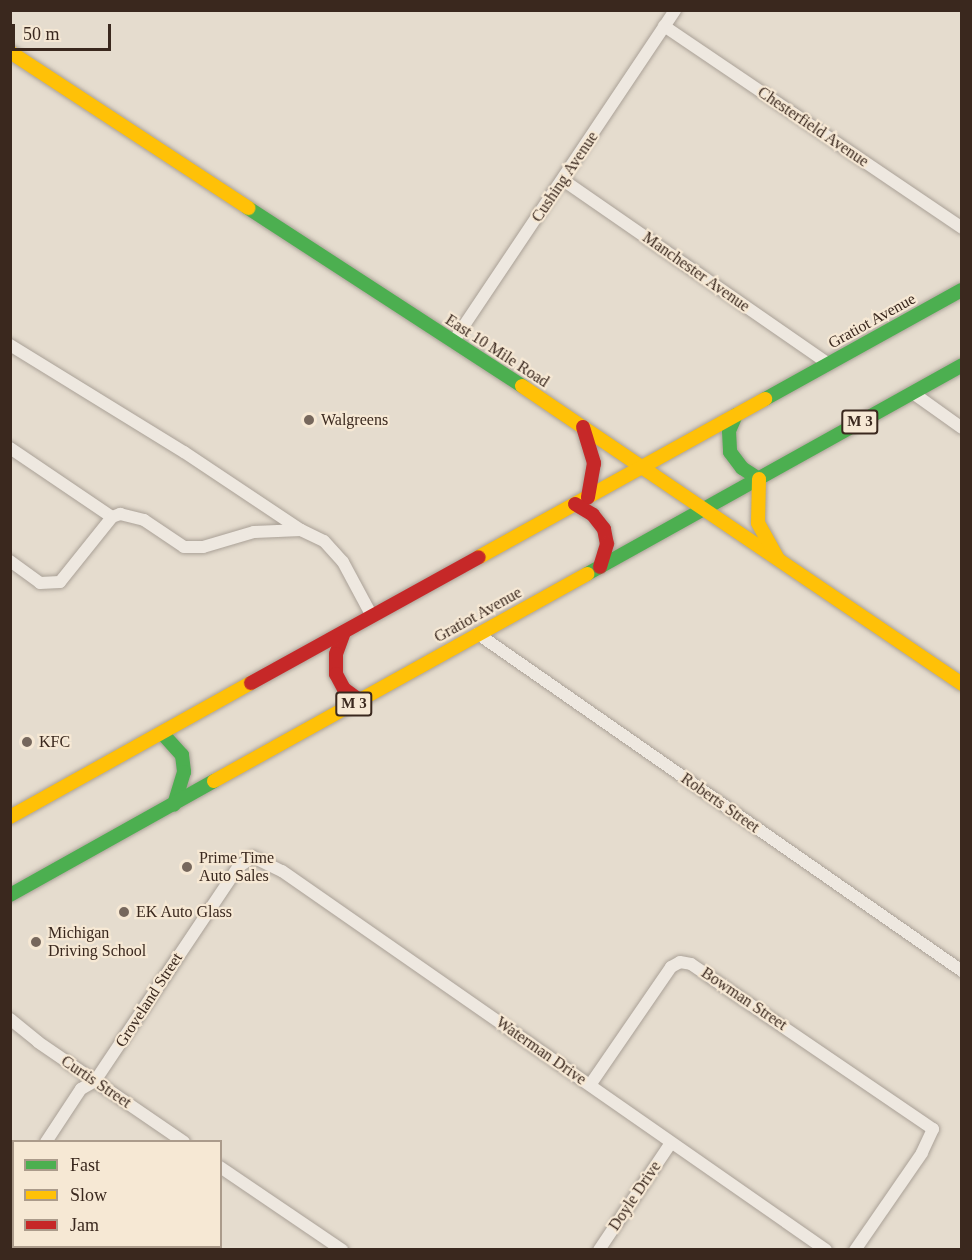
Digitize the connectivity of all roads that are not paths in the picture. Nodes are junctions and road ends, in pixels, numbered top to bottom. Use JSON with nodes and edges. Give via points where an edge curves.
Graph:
{"nodes":[{"id":1,"x":675,"y":10,"type":"edge"},
{"id":2,"x":664,"y":26,"type":"junction"},
{"id":3,"x":10,"y":52,"type":"edge"},
{"id":4,"x":563,"y":180,"type":"junction"},
{"id":5,"x":962,"y":228,"type":"edge"},
{"id":6,"x":962,"y":290,"type":"edge"},
{"id":7,"x":453,"y":342,"type":"junction"},
{"id":8,"x":10,"y":345,"type":"edge"},
{"id":9,"x":829,"y":364,"type":"junction"},
{"id":10,"x":962,"y":365,"type":"edge"},
{"id":11,"x":913,"y":393,"type":"junction"},
{"id":12,"x":736,"y":415,"type":"junction"},
{"id":13,"x":583,"y":427,"type":"junction"},
{"id":14,"x":962,"y":428,"type":"edge"},
{"id":15,"x":10,"y":448,"type":"edge"},
{"id":16,"x":643,"y":467,"type":"junction"},
{"id":17,"x":759,"y":478,"type":"junction"},
{"id":18,"x":588,"y":497,"type":"junction"},
{"id":19,"x":575,"y":504,"type":"junction"},
{"id":20,"x":705,"y":508,"type":"junction"},
{"id":21,"x":112,"y":517,"type":"junction"},
{"id":22,"x":301,"y":530,"type":"junction"},
{"id":23,"x":778,"y":560,"type":"junction"},
{"id":24,"x":10,"y":561,"type":"edge"},
{"id":25,"x":600,"y":567,"type":"junction"},
{"id":26,"x":372,"y":616,"type":"junction"},
{"id":27,"x":344,"y":632,"type":"junction"},
{"id":28,"x":478,"y":634,"type":"junction"},
{"id":29,"x":962,"y":684,"type":"edge"},
{"id":30,"x":359,"y":700,"type":"junction"},
{"id":31,"x":162,"y":733,"type":"junction"},
{"id":32,"x":174,"y":804,"type":"junction"},
{"id":33,"x":10,"y":817,"type":"edge"},
{"id":34,"x":253,"y":857,"type":"joint"},
{"id":35,"x":10,"y":895,"type":"edge"},
{"id":36,"x":962,"y":971,"type":"edge"},
{"id":37,"x":10,"y":1019,"type":"edge"},
{"id":38,"x":95,"y":1081,"type":"junction"},
{"id":39,"x":590,"y":1085,"type":"junction"},
{"id":40,"x":47,"y":1140,"type":"edge"},
{"id":41,"x":180,"y":1140,"type":"edge"},
{"id":42,"x":670,"y":1143,"type":"junction"},
{"id":43,"x":222,"y":1168,"type":"edge"},
{"id":44,"x":342,"y":1250,"type":"edge"},
{"id":45,"x":599,"y":1250,"type":"edge"},
{"id":46,"x":826,"y":1250,"type":"edge"},
{"id":47,"x":855,"y":1250,"type":"edge"}],
"edges":[{"from":1,"to":2,"type":"street","name":"Cushing Avenue"},
{"from":2,"to":4,"type":"street","name":"Cushing Avenue"},
{"from":2,"to":5,"type":"street","name":"Chesterfield Avenue"},
{"from":3,"to":7,"type":"main road","name":"East 10 Mile Road"},
{"from":4,"to":7,"type":"street","name":"Cushing Avenue"},
{"from":4,"to":9,"type":"street","name":"Manchester Avenue"},
{"from":6,"to":9,"type":"main road","name":"Gratiot Avenue"},
{"from":7,"to":13,"type":"main road","name":"East 10 Mile Road"},
{"from":8,"to":22,"type":"street","via":[[184,452]]},
{"from":9,"to":12,"type":"main road","name":"Gratiot Avenue"},
{"from":10,"to":11,"type":"main road","name":"Gratiot Avenue","number":"M 3"},
{"from":11,"to":14,"type":"street"},
{"from":11,"to":17,"type":"main road","name":"Gratiot Avenue","number":"M 3"},
{"from":12,"to":16,"type":"main road","name":"Gratiot Avenue"},
{"from":12,"to":17,"type":"main road","via":[[729,431],[730,452],[742,468]]},
{"from":13,"to":16,"type":"main road","name":"East 10 Mile Road"},
{"from":13,"to":18,"type":"main road","via":[[594,463]]},
{"from":15,"to":21,"type":"street"},
{"from":16,"to":18,"type":"main road","name":"Gratiot Avenue"},
{"from":16,"to":20,"type":"main road","name":"East 10 Mile Road"},
{"from":17,"to":20,"type":"main road","name":"Gratiot Avenue","number":"M 3"},
{"from":17,"to":23,"type":"main road","via":[[758,523]]},
{"from":18,"to":19,"type":"main road","name":"Gratiot Avenue"},
{"from":19,"to":25,"type":"main road","via":[[593,515],[604,529],[606,544]]},
{"from":19,"to":26,"type":"main road","name":"Gratiot Avenue"},
{"from":20,"to":23,"type":"main road","name":"East 10 Mile Road"},
{"from":20,"to":25,"type":"main road","name":"Gratiot Avenue","number":"M 3"},
{"from":21,"to":22,"type":"street","via":[[129,514],[144,520],[184,547],[203,547],[254,532]]},
{"from":21,"to":24,"type":"street","via":[[60,582],[40,583]]},
{"from":22,"to":26,"type":"street","via":[[324,542],[343,562]]},
{"from":23,"to":29,"type":"main road","name":"East 10 Mile Road"},
{"from":25,"to":28,"type":"main road","name":"Gratiot Avenue","number":"M 3"},
{"from":26,"to":27,"type":"main road","name":"Gratiot Avenue"},
{"from":27,"to":30,"type":"main road","via":[[336,654],[336,674],[344,689]]},
{"from":27,"to":31,"type":"main road","name":"Gratiot Avenue"},
{"from":28,"to":30,"type":"main road","name":"Gratiot Avenue","number":"M 3"},
{"from":28,"to":36,"type":"street","name":"Roberts Street"},
{"from":30,"to":32,"type":"main road","name":"Gratiot Avenue","number":"M 3"},
{"from":31,"to":32,"type":"main road","via":[[182,755],[184,772]]},
{"from":31,"to":33,"type":"main road","name":"Gratiot Avenue"},
{"from":32,"to":35,"type":"main road","name":"Gratiot Avenue","number":"M 3"},
{"from":34,"to":38,"type":"street","name":"Groveland Street","via":[[238,867]]},
{"from":34,"to":39,"type":"street","name":"Waterman Drive","via":[[282,872]]},
{"from":37,"to":38,"type":"street","name":"Curtis Street"},
{"from":38,"to":40,"type":"street","name":"Groveland Street","via":[[81,1089]]},
{"from":38,"to":41,"type":"street","name":"Curtis Street"},
{"from":39,"to":42,"type":"street","name":"Waterman Drive"},
{"from":39,"to":47,"type":"street","name":"Bowman Street","via":[[671,967],[684,962],[904,1106],[933,1130],[922,1153]]},
{"from":42,"to":45,"type":"street","name":"Doyle Drive"},
{"from":42,"to":46,"type":"street","name":"Waterman Drive"},
{"from":43,"to":44,"type":"street"}]}
